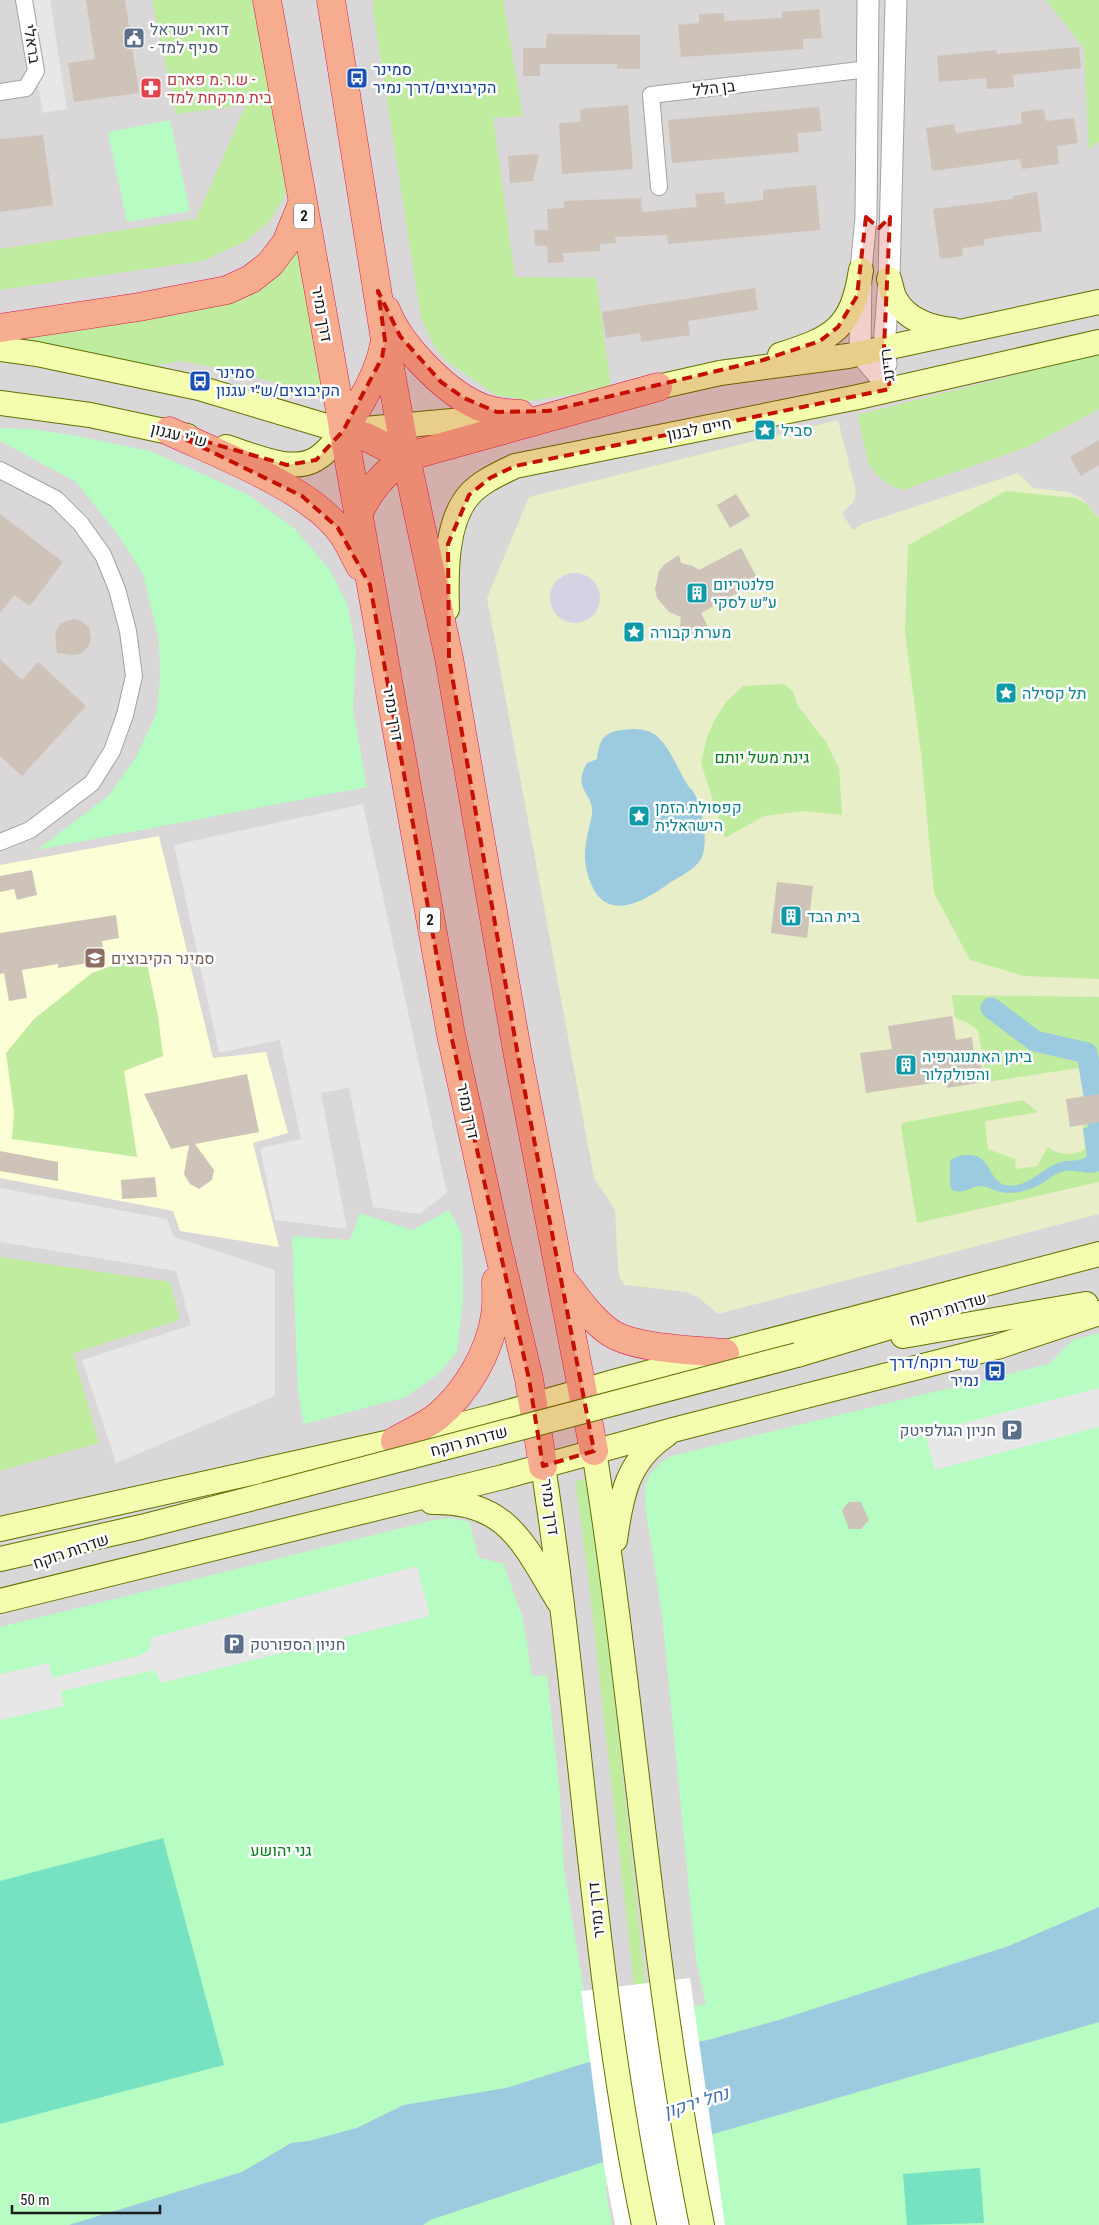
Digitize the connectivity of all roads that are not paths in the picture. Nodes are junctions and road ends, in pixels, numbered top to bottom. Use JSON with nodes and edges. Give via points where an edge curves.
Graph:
{"nodes":[{"id":1,"x":24,"y":0,"type":"edge"},
{"id":2,"x":267,"y":0,"type":"edge"},
{"id":3,"x":331,"y":0,"type":"edge"},
{"id":4,"x":868,"y":0,"type":"edge"},
{"id":5,"x":896,"y":0,"type":"edge"},
{"id":6,"x":868,"y":69,"type":"junction"},
{"id":7,"x":0,"y":92,"type":"edge"},
{"id":8,"x":659,"y":187,"type":"dead end"},
{"id":9,"x":302,"y":204,"type":"junction"},
{"id":10,"x":866,"y":217,"type":"junction"},
{"id":11,"x":890,"y":217,"type":"junction"},
{"id":12,"x":861,"y":270,"type":"junction"},
{"id":13,"x":889,"y":279,"type":"junction"},
{"id":14,"x":378,"y":290,"type":"junction"},
{"id":15,"x":1099,"y":302,"type":"edge"},
{"id":16,"x":0,"y":328,"type":"edge"},
{"id":17,"x":968,"y":331,"type":"junction"},
{"id":18,"x":385,"y":340,"type":"junction"},
{"id":19,"x":1099,"y":342,"type":"edge"},
{"id":20,"x":884,"y":348,"type":"junction"},
{"id":21,"x":0,"y":349,"type":"edge"},
{"id":22,"x":860,"y":353,"type":"junction"},
{"id":23,"x":720,"y":373,"type":"junction"},
{"id":24,"x":658,"y":387,"type":"junction"},
{"id":25,"x":890,"y":389,"type":"junction"},
{"id":26,"x":0,"y":403,"type":"edge"},
{"id":27,"x":520,"y":414,"type":"junction"},
{"id":28,"x":400,"y":426,"type":"junction"},
{"id":29,"x":169,"y":431,"type":"junction"},
{"id":30,"x":343,"y":431,"type":"junction"},
{"id":31,"x":406,"y":457,"type":"junction"},
{"id":32,"x":0,"y":470,"type":"edge"},
{"id":33,"x":358,"y":515,"type":"junction"},
{"id":34,"x":370,"y":585,"type":"junction"},
{"id":35,"x":449,"y":658,"type":"junction"},
{"id":36,"x":0,"y":842,"type":"edge"},
{"id":37,"x":497,"y":1244,"type":"junction"},
{"id":38,"x":1099,"y":1254,"type":"edge"},
{"id":39,"x":1099,"y":1264,"type":"edge"},
{"id":40,"x":560,"y":1277,"type":"junction"},
{"id":41,"x":1099,"y":1302,"type":"edge"},
{"id":42,"x":1099,"y":1313,"type":"edge"},
{"id":43,"x":725,"y":1353,"type":"junction"},
{"id":44,"x":797,"y":1355,"type":"junction"},
{"id":45,"x":583,"y":1391,"type":"junction"},
{"id":46,"x":534,"y":1405,"type":"junction"},
{"id":47,"x":673,"y":1430,"type":"junction"},
{"id":48,"x":394,"y":1441,"type":"junction"},
{"id":49,"x":594,"y":1451,"type":"junction"},
{"id":50,"x":544,"y":1466,"type":"junction"},
{"id":51,"x":403,"y":1503,"type":"junction"},
{"id":52,"x":141,"y":1527,"type":"junction"},
{"id":53,"x":0,"y":1529,"type":"edge"},
{"id":54,"x":0,"y":1559,"type":"edge"},
{"id":55,"x":0,"y":1576,"type":"edge"},
{"id":56,"x":614,"y":1597,"type":"junction"},
{"id":57,"x":0,"y":1600,"type":"edge"},
{"id":58,"x":564,"y":1609,"type":"junction"},
{"id":59,"x":644,"y":2225,"type":"edge"},
{"id":60,"x":702,"y":2225,"type":"edge"}],
"edges":[{"from":1,"to":7,"type":"street","name":"בראלי","via":[[36,71],[26,88]]},
{"from":2,"to":9,"type":"highway","name":"דרך נמיר","number":"2"},
{"from":3,"to":14,"type":"highway"},
{"from":4,"to":6,"type":"street","name":"רדינג"},
{"from":5,"to":11,"type":"street","name":"רדינג"},
{"from":6,"to":8,"type":"street","name":"בן הלל","via":[[652,95]]},
{"from":6,"to":10,"type":"street","name":"רדינג"},
{"from":9,"to":16,"type":"highway","via":[[286,243],[270,264],[251,279],[227,290]]},
{"from":9,"to":30,"type":"highway","name":"דרך נמיר","number":"2"},
{"from":10,"to":11,"type":"street","via":[[881,227]]},
{"from":10,"to":12,"type":"street","name":"רדינג"},
{"from":11,"to":13,"type":"street","name":"רדינג"},
{"from":12,"to":22,"type":"street","name":"רדינג"},
{"from":12,"to":23,"type":"main road","via":[[851,311],[820,341]]},
{"from":13,"to":17,"type":"main road","via":[[895,299],[912,317],[937,328]]},
{"from":13,"to":20,"type":"street","name":"רדינג"},
{"from":14,"to":18,"type":"highway"},
{"from":14,"to":27,"type":"highway","via":[[400,336],[441,382],[484,409]]},
{"from":15,"to":17,"type":"main road"},
{"from":17,"to":20,"type":"main road"},
{"from":18,"to":28,"type":"highway"},
{"from":18,"to":30,"type":"highway","via":[[377,370]]},
{"from":19,"to":25,"type":"main road","name":"חיים לבנון"},
{"from":20,"to":22,"type":"main road"},
{"from":20,"to":25,"type":"street","name":"רדינג"},
{"from":21,"to":30,"type":"main road","via":[[199,388]]},
{"from":22,"to":23,"type":"main road"},
{"from":22,"to":25,"type":"street","name":"רדינג"},
{"from":23,"to":24,"type":"main road"},
{"from":24,"to":27,"type":"main road"},
{"from":24,"to":31,"type":"highway"},
{"from":25,"to":35,"type":"main road","name":"חיים לבנון","via":[[515,466],[490,478],[469,495],[448,544]]},
{"from":26,"to":29,"type":"main road","name":"ש''י עגנון","via":[[90,415]]},
{"from":27,"to":28,"type":"main road"},
{"from":28,"to":30,"type":"main road"},
{"from":28,"to":31,"type":"highway"},
{"from":29,"to":30,"type":"main road","name":"ש''י עגנון","via":[[298,466],[316,460]]},
{"from":29,"to":34,"type":"highway","via":[[302,496],[338,528]]},
{"from":30,"to":31,"type":"highway","via":[[366,437]]},
{"from":30,"to":33,"type":"highway","name":"דרך נמיר","number":"2"},
{"from":31,"to":33,"type":"highway","via":[[381,478],[364,500]]},
{"from":31,"to":35,"type":"highway"},
{"from":32,"to":36,"type":"street","via":[[56,499],[81,524],[103,555],[118,589],[134,676],[112,751],[92,784],[30,830]]},
{"from":33,"to":34,"type":"highway","name":"דרך נמיר","number":"2"},
{"from":34,"to":37,"type":"highway","name":"דרך נמיר","number":"2","via":[[451,1035]]},
{"from":35,"to":40,"type":"highway"},
{"from":37,"to":46,"type":"highway","name":"דרך נמיר","number":"2"},
{"from":37,"to":48,"type":"highway","via":[[495,1314],[481,1359],[454,1399],[438,1416]]},
{"from":38,"to":43,"type":"main road"},
{"from":39,"to":44,"type":"main road","name":"שדרות רוקח"},
{"from":40,"to":43,"type":"highway","via":[[592,1317],[610,1332],[641,1343]]},
{"from":40,"to":45,"type":"highway"},
{"from":41,"to":44,"type":"main road","name":"שדרות רוקח"},
{"from":42,"to":47,"type":"main road","via":[[997,1347]]},
{"from":43,"to":45,"type":"main road"},
{"from":44,"to":52,"type":"main road","name":"שדרות רוקח","bridge":true},
{"from":45,"to":46,"type":"main road"},
{"from":45,"to":49,"type":"highway"},
{"from":46,"to":48,"type":"main road"},
{"from":46,"to":50,"type":"highway","name":"דרך נמיר","number":"2"},
{"from":47,"to":49,"type":"main road"},
{"from":47,"to":56,"type":"main road","via":[[640,1456],[626,1484],[614,1550]]},
{"from":48,"to":53,"type":"main road"},
{"from":49,"to":50,"type":"main road"},
{"from":49,"to":56,"type":"main road"},
{"from":50,"to":51,"type":"main road"},
{"from":50,"to":58,"type":"main road","name":"דרך נמיר"},
{"from":51,"to":57,"type":"main road"},
{"from":51,"to":58,"type":"main road","via":[[448,1502],[469,1505],[492,1514],[518,1536]]},
{"from":52,"to":54,"type":"main road","name":"שדרות רוקח"},
{"from":52,"to":55,"type":"main road","name":"שדרות רוקח"},
{"from":56,"to":60,"type":"main road","via":[[668,2012]]},
{"from":58,"to":59,"type":"main road","name":"דרך נמיר","via":[[608,2022]]}]}
